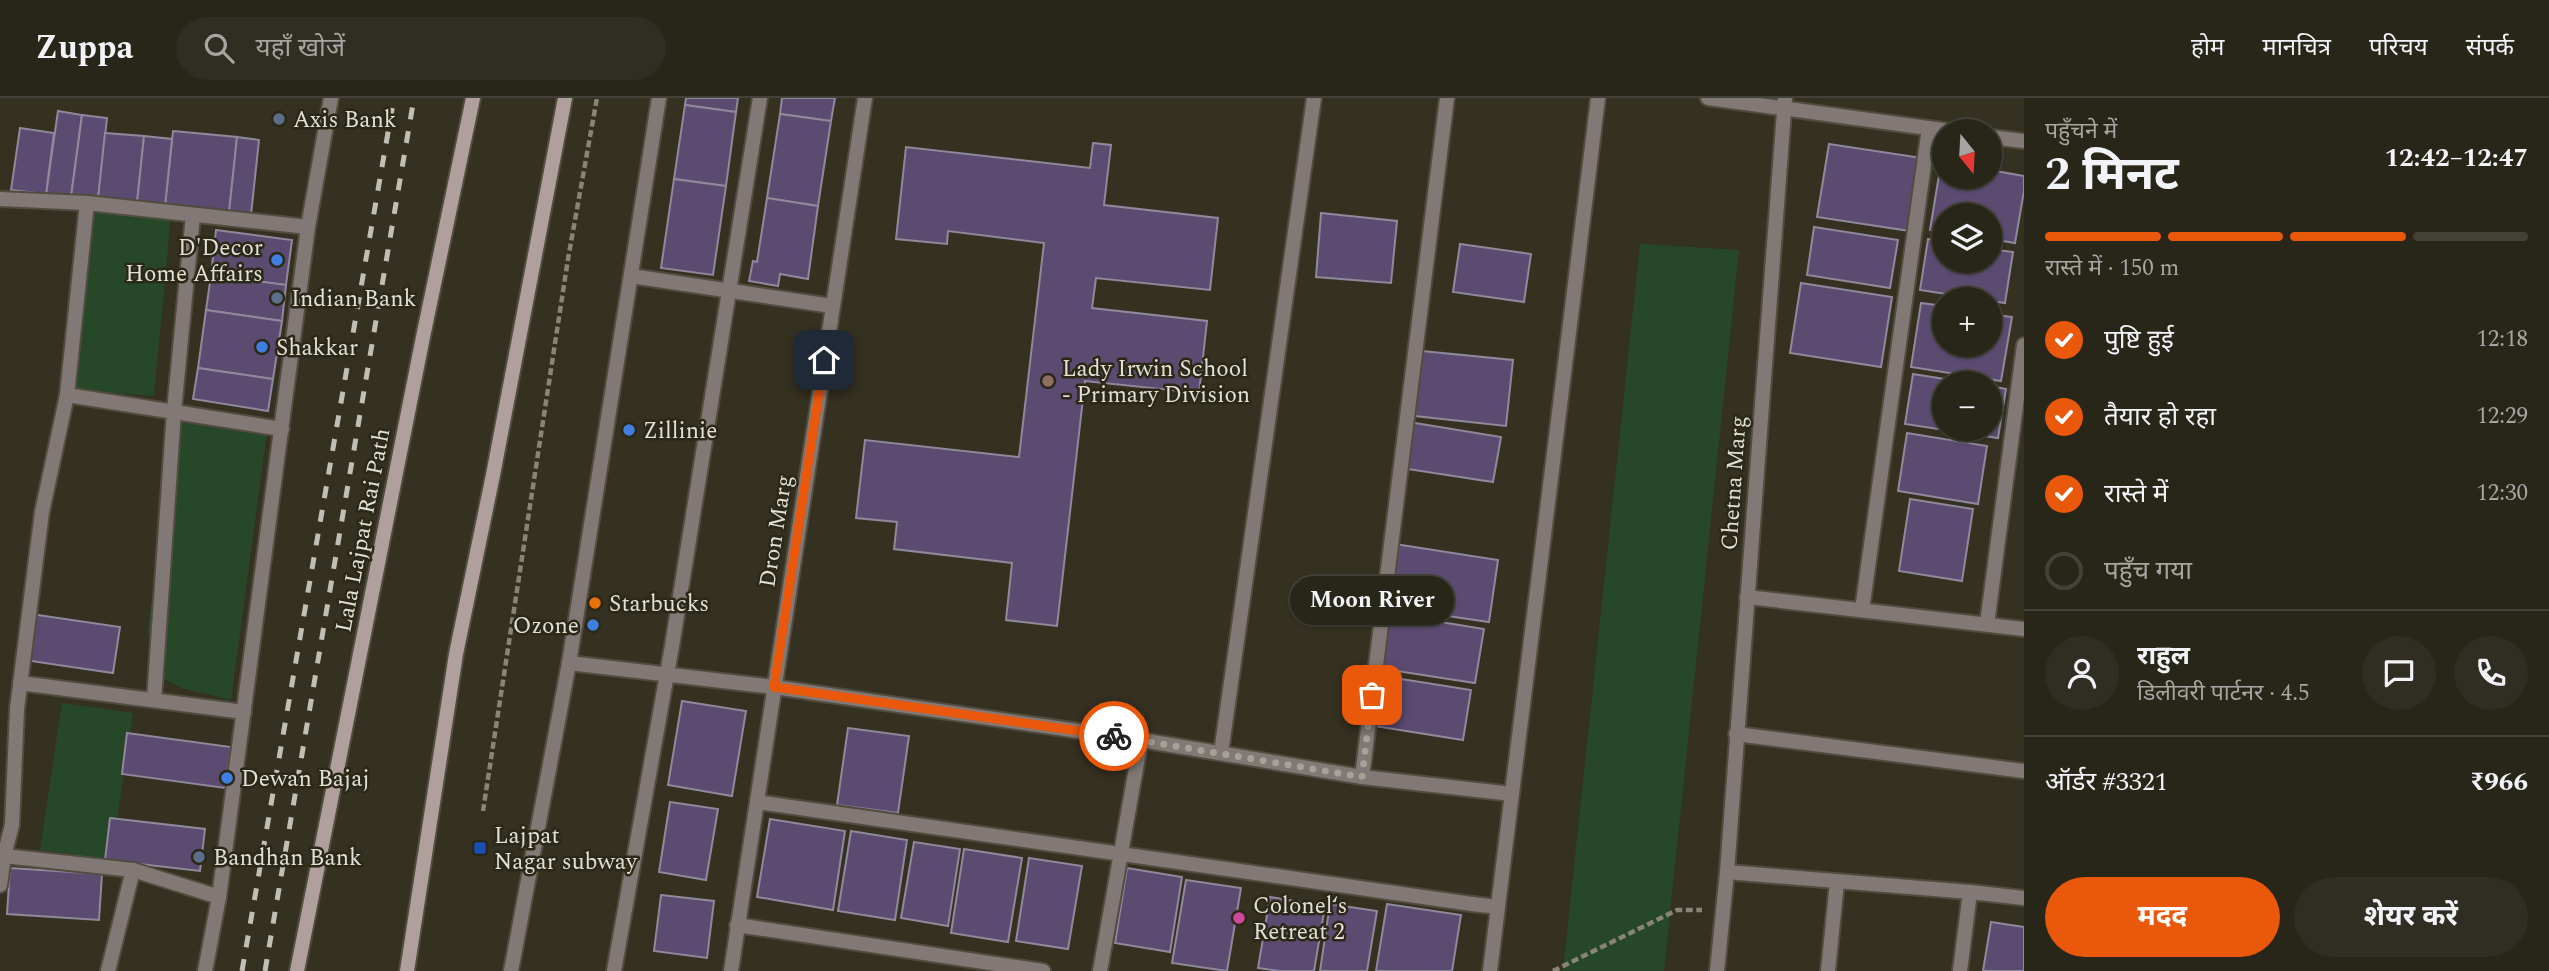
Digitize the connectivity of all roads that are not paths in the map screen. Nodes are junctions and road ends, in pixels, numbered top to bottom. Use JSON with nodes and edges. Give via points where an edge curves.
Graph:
{"nodes":[{"id":1,"x":331,"y":98,"type":"edge"},
{"id":2,"x":473,"y":98,"type":"edge"},
{"id":3,"x":565,"y":98,"type":"edge"},
{"id":4,"x":659,"y":98,"type":"edge"},
{"id":5,"x":760,"y":98,"type":"edge"},
{"id":6,"x":865,"y":98,"type":"edge"},
{"id":7,"x":1314,"y":98,"type":"edge"},
{"id":8,"x":1447,"y":98,"type":"edge"},
{"id":9,"x":1598,"y":98,"type":"edge"},
{"id":10,"x":1708,"y":98,"type":"edge"},
{"id":11,"x":1784,"y":103,"type":"edge"},
{"id":12,"x":1929,"y":128,"type":"junction"},
{"id":13,"x":1932,"y":128,"type":"edge"},
{"id":14,"x":2002,"y":138,"type":"edge"},
{"id":15,"x":2024,"y":141,"type":"edge"},
{"id":16,"x":0,"y":199,"type":"edge"},
{"id":17,"x":87,"y":203,"type":"junction"},
{"id":18,"x":193,"y":215,"type":"junction"},
{"id":19,"x":308,"y":227,"type":"junction"},
{"id":20,"x":631,"y":276,"type":"junction"},
{"id":21,"x":730,"y":292,"type":"junction"},
{"id":22,"x":832,"y":306,"type":"junction"},
{"id":23,"x":2024,"y":345,"type":"edge"},
{"id":24,"x":67,"y":395,"type":"junction"},
{"id":25,"x":174,"y":411,"type":"junction"},
{"id":26,"x":282,"y":429,"type":"junction"},
{"id":27,"x":1747,"y":597,"type":"junction"},
{"id":28,"x":1862,"y":610,"type":"junction"},
{"id":29,"x":1987,"y":624,"type":"junction"},
{"id":30,"x":2024,"y":629,"type":"edge"},
{"id":31,"x":569,"y":663,"type":"junction"},
{"id":32,"x":667,"y":675,"type":"junction"},
{"id":33,"x":20,"y":683,"type":"junction"},
{"id":34,"x":774,"y":687,"type":"junction"},
{"id":35,"x":154,"y":701,"type":"junction"},
{"id":36,"x":244,"y":712,"type":"junction"},
{"id":37,"x":1736,"y":734,"type":"junction"},
{"id":38,"x":1142,"y":740,"type":"junction"},
{"id":39,"x":1221,"y":753,"type":"junction"},
{"id":40,"x":2024,"y":771,"type":"edge"},
{"id":41,"x":1362,"y":777,"type":"junction"},
{"id":42,"x":1512,"y":794,"type":"junction"},
{"id":43,"x":757,"y":802,"type":"junction"},
{"id":44,"x":6,"y":824,"type":"edge"},
{"id":45,"x":1122,"y":853,"type":"junction"},
{"id":46,"x":4,"y":856,"type":"junction"},
{"id":47,"x":133,"y":870,"type":"junction"},
{"id":48,"x":1727,"y":872,"type":"junction"},
{"id":49,"x":1837,"y":882,"type":"junction"},
{"id":50,"x":0,"y":885,"type":"edge"},
{"id":51,"x":1970,"y":892,"type":"junction"},
{"id":52,"x":219,"y":897,"type":"junction"},
{"id":53,"x":2024,"y":898,"type":"edge"},
{"id":54,"x":1498,"y":908,"type":"junction"},
{"id":55,"x":737,"y":925,"type":"junction"},
{"id":56,"x":108,"y":971,"type":"edge"},
{"id":57,"x":205,"y":971,"type":"edge"},
{"id":58,"x":298,"y":971,"type":"edge"},
{"id":59,"x":407,"y":971,"type":"edge"},
{"id":60,"x":511,"y":971,"type":"edge"},
{"id":61,"x":614,"y":971,"type":"edge"},
{"id":62,"x":731,"y":971,"type":"edge"},
{"id":63,"x":1043,"y":971,"type":"edge"},
{"id":64,"x":1100,"y":971,"type":"edge"},
{"id":65,"x":1490,"y":971,"type":"edge"},
{"id":66,"x":1717,"y":971,"type":"edge"},
{"id":67,"x":1828,"y":971,"type":"edge"},
{"id":68,"x":1961,"y":971,"type":"edge"}],
"edges":[{"from":1,"to":19,"type":"street"},
{"from":2,"to":58,"type":"main road","name":"Lala Lajpat Rai Path"},
{"from":3,"to":59,"type":"main road","via":[[456,654]]},
{"from":4,"to":20,"type":"street"},
{"from":5,"to":21,"type":"street"},
{"from":6,"to":22,"type":"street","name":"Dron Marg"},
{"from":7,"to":39,"type":"street"},
{"from":8,"to":41,"type":"street"},
{"from":9,"to":42,"type":"street"},
{"from":10,"to":11,"type":"street"},
{"from":11,"to":12,"type":"street"},
{"from":11,"to":27,"type":"street","name":"Chetna Marg"},
{"from":12,"to":13,"type":"street"},
{"from":12,"to":28,"type":"street"},
{"from":14,"to":15,"type":"street"},
{"from":16,"to":17,"type":"street"},
{"from":17,"to":18,"type":"street"},
{"from":17,"to":24,"type":"street"},
{"from":18,"to":19,"type":"street"},
{"from":18,"to":25,"type":"street"},
{"from":19,"to":26,"type":"street"},
{"from":20,"to":21,"type":"street"},
{"from":20,"to":31,"type":"street"},
{"from":21,"to":22,"type":"street"},
{"from":21,"to":32,"type":"street"},
{"from":22,"to":34,"type":"street","name":"Dron Marg"},
{"from":23,"to":29,"type":"street"},
{"from":24,"to":25,"type":"street"},
{"from":24,"to":33,"type":"street","via":[[42,512]]},
{"from":25,"to":26,"type":"street"},
{"from":25,"to":35,"type":"street"},
{"from":26,"to":36,"type":"street"},
{"from":27,"to":28,"type":"street"},
{"from":27,"to":37,"type":"street","name":"Chetna Marg"},
{"from":28,"to":29,"type":"street"},
{"from":29,"to":30,"type":"street"},
{"from":31,"to":32,"type":"street"},
{"from":31,"to":60,"type":"street"},
{"from":32,"to":34,"type":"street"},
{"from":32,"to":61,"type":"street"},
{"from":33,"to":35,"type":"street"},
{"from":33,"to":44,"type":"street"},
{"from":34,"to":38,"type":"street"},
{"from":34,"to":43,"type":"street","name":"Dron Marg"},
{"from":35,"to":36,"type":"street"},
{"from":36,"to":52,"type":"street"},
{"from":37,"to":40,"type":"street"},
{"from":37,"to":48,"type":"street","name":"Chetna Marg"},
{"from":38,"to":39,"type":"street"},
{"from":38,"to":45,"type":"street"},
{"from":39,"to":41,"type":"street"},
{"from":41,"to":42,"type":"street"},
{"from":42,"to":54,"type":"street"},
{"from":43,"to":45,"type":"street"},
{"from":43,"to":55,"type":"street","name":"Dron Marg"},
{"from":44,"to":46,"type":"street"},
{"from":45,"to":54,"type":"street"},
{"from":45,"to":64,"type":"street"},
{"from":46,"to":47,"type":"street"},
{"from":46,"to":50,"type":"street"},
{"from":47,"to":52,"type":"street"},
{"from":47,"to":56,"type":"street"},
{"from":48,"to":49,"type":"street"},
{"from":48,"to":66,"type":"street","name":"Chetna Marg"},
{"from":49,"to":51,"type":"street"},
{"from":49,"to":67,"type":"street"},
{"from":51,"to":53,"type":"street"},
{"from":51,"to":68,"type":"street"},
{"from":52,"to":57,"type":"street"},
{"from":54,"to":65,"type":"street"},
{"from":55,"to":62,"type":"street","name":"Dron Marg"},
{"from":55,"to":63,"type":"street"}]}
